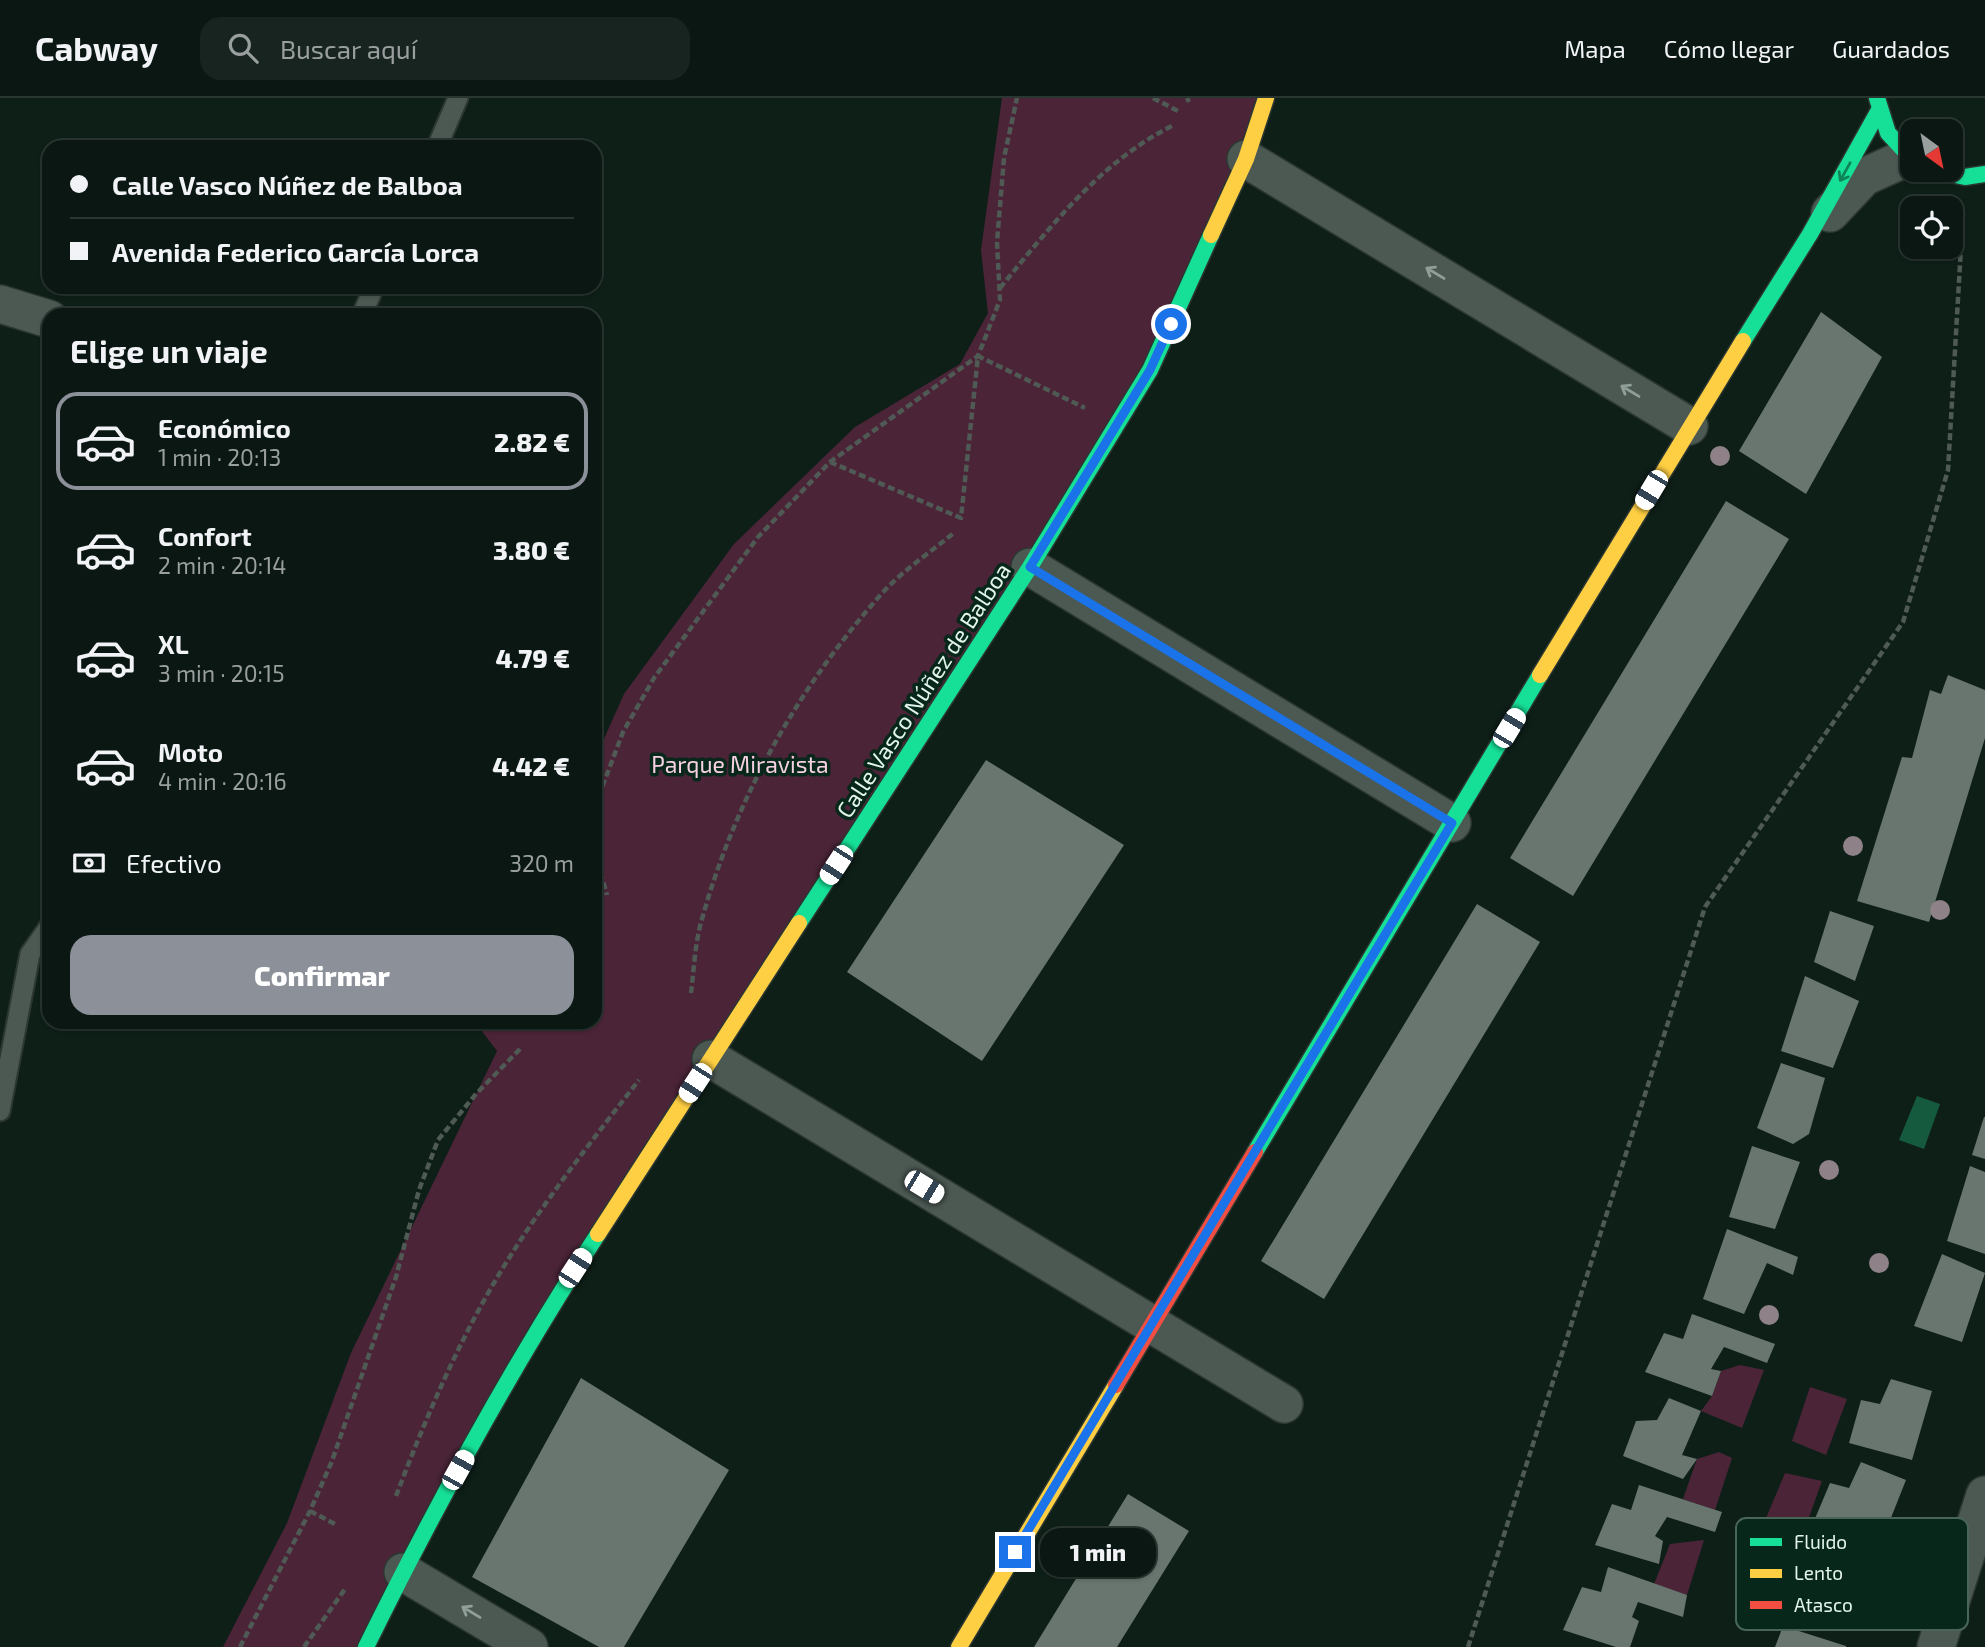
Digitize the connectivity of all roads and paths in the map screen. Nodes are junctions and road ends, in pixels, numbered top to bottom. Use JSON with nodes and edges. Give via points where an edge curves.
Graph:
{"nodes":[{"id":1,"x":458,"y":98,"type":"edge"},
{"id":2,"x":1017,"y":98,"type":"edge"},
{"id":3,"x":1153,"y":98,"type":"edge"},
{"id":4,"x":1266,"y":98,"type":"edge"},
{"id":5,"x":1877,"y":105,"type":"edge"},
{"id":6,"x":1180,"y":112,"type":"dead end"},
{"id":7,"x":1174,"y":125,"type":"dead end"},
{"id":8,"x":440,"y":140,"type":"edge"},
{"id":9,"x":1900,"y":146,"type":"edge"},
{"id":10,"x":1246,"y":159,"type":"junction"},
{"id":11,"x":1900,"y":167,"type":"edge"},
{"id":12,"x":1985,"y":174,"type":"edge"},
{"id":13,"x":1965,"y":177,"type":"joint"},
{"id":14,"x":1810,"y":234,"type":"junction"},
{"id":15,"x":999,"y":289,"type":"junction"},
{"id":16,"x":0,"y":304,"type":"edge"},
{"id":17,"x":42,"y":317,"type":"edge"},
{"id":18,"x":978,"y":356,"type":"junction"},
{"id":19,"x":1092,"y":411,"type":"dead end"},
{"id":20,"x":1689,"y":426,"type":"junction"},
{"id":21,"x":830,"y":462,"type":"junction"},
{"id":22,"x":955,"y":532,"type":"dead end"},
{"id":23,"x":1030,"y":567,"type":"junction"},
{"id":24,"x":602,"y":788,"type":"edge"},
{"id":25,"x":1452,"y":823,"type":"junction"},
{"id":26,"x":602,"y":877,"type":"edge"},
{"id":27,"x":607,"y":895,"type":"dead end"},
{"id":28,"x":42,"y":937,"type":"edge"},
{"id":29,"x":691,"y":993,"type":"dead end"},
{"id":30,"x":520,"y":1049,"type":"dead end"},
{"id":31,"x":711,"y":1059,"type":"junction"},
{"id":32,"x":639,"y":1080,"type":"dead end"},
{"id":33,"x":0,"y":1111,"type":"edge"},
{"id":34,"x":1152,"y":1324,"type":"junction"},
{"id":35,"x":1284,"y":1404,"type":"dead end"},
{"id":36,"x":1985,"y":1495,"type":"edge"},
{"id":37,"x":396,"y":1496,"type":"dead end"},
{"id":38,"x":310,"y":1511,"type":"junction"},
{"id":39,"x":335,"y":1524,"type":"dead end"},
{"id":40,"x":1968,"y":1548,"type":"edge"},
{"id":41,"x":403,"y":1572,"type":"junction"},
{"id":42,"x":345,"y":1589,"type":"dead end"},
{"id":43,"x":1941,"y":1630,"type":"edge"},
{"id":44,"x":240,"y":1647,"type":"edge"},
{"id":45,"x":304,"y":1647,"type":"edge"},
{"id":46,"x":366,"y":1647,"type":"edge"},
{"id":47,"x":529,"y":1647,"type":"edge"},
{"id":48,"x":959,"y":1647,"type":"edge"},
{"id":49,"x":1468,"y":1647,"type":"edge"},
{"id":50,"x":1936,"y":1647,"type":"edge"}],
"edges":[{"from":1,"to":8,"type":"lane"},
{"from":2,"to":15,"type":"path","via":[[1004,158],[997,242]]},
{"from":3,"to":6,"type":"path"},
{"from":4,"to":10,"type":"street","name":"Calle Vasco Núñez de Balboa"},
{"from":5,"to":9,"type":"street","via":[[1890,137]]},
{"from":5,"to":14,"type":"street","one_way":true},
{"from":7,"to":15,"type":"path","via":[[1111,166],[1047,230]]},
{"from":20,"to":10,"type":"street","one_way":true},
{"from":10,"to":23,"type":"street","name":"Calle Vasco Núñez de Balboa","via":[[1150,370]]},
{"from":11,"to":14,"type":"street","via":[[1864,177]]},
{"from":12,"to":13,"type":"street"},
{"from":13,"to":49,"type":"path","via":[[1948,470],[1903,622],[1704,908]]},
{"from":14,"to":20,"type":"street"},
{"from":15,"to":18,"type":"path","via":[[1000,300]]},
{"from":16,"to":17,"type":"street"},
{"from":18,"to":19,"type":"path"},
{"from":18,"to":21,"type":"path"},
{"from":18,"to":21,"type":"path","via":[[961,518]]},
{"from":20,"to":25,"type":"street"},
{"from":21,"to":24,"type":"path","via":[[758,537],[654,678],[623,732]]},
{"from":22,"to":29,"type":"path","via":[[887,589],[818,675],[762,762],[723,854],[701,922]]},
{"from":23,"to":25,"type":"street"},
{"from":23,"to":31,"type":"street","name":"Calle Vasco Núñez de Balboa"},
{"from":25,"to":34,"type":"street"},
{"from":26,"to":27,"type":"path"},
{"from":28,"to":33,"type":"lane","via":[[30,954]]},
{"from":30,"to":38,"type":"path","via":[[438,1140],[419,1190],[396,1277]]},
{"from":31,"to":34,"type":"street"},
{"from":31,"to":41,"type":"street","name":"Calle Vasco Núñez de Balboa","via":[[530,1337]]},
{"from":32,"to":37,"type":"path","via":[[570,1169],[491,1288],[427,1415]]},
{"from":34,"to":35,"type":"street"},
{"from":34,"to":48,"type":"street"},
{"from":36,"to":40,"type":"street"},
{"from":38,"to":39,"type":"path"},
{"from":38,"to":44,"type":"path"},
{"from":41,"to":46,"type":"street","name":"Calle Vasco Núñez de Balboa"},
{"from":47,"to":41,"type":"street","one_way":true},
{"from":42,"to":45,"type":"path"},
{"from":43,"to":50,"type":"street"}]}
